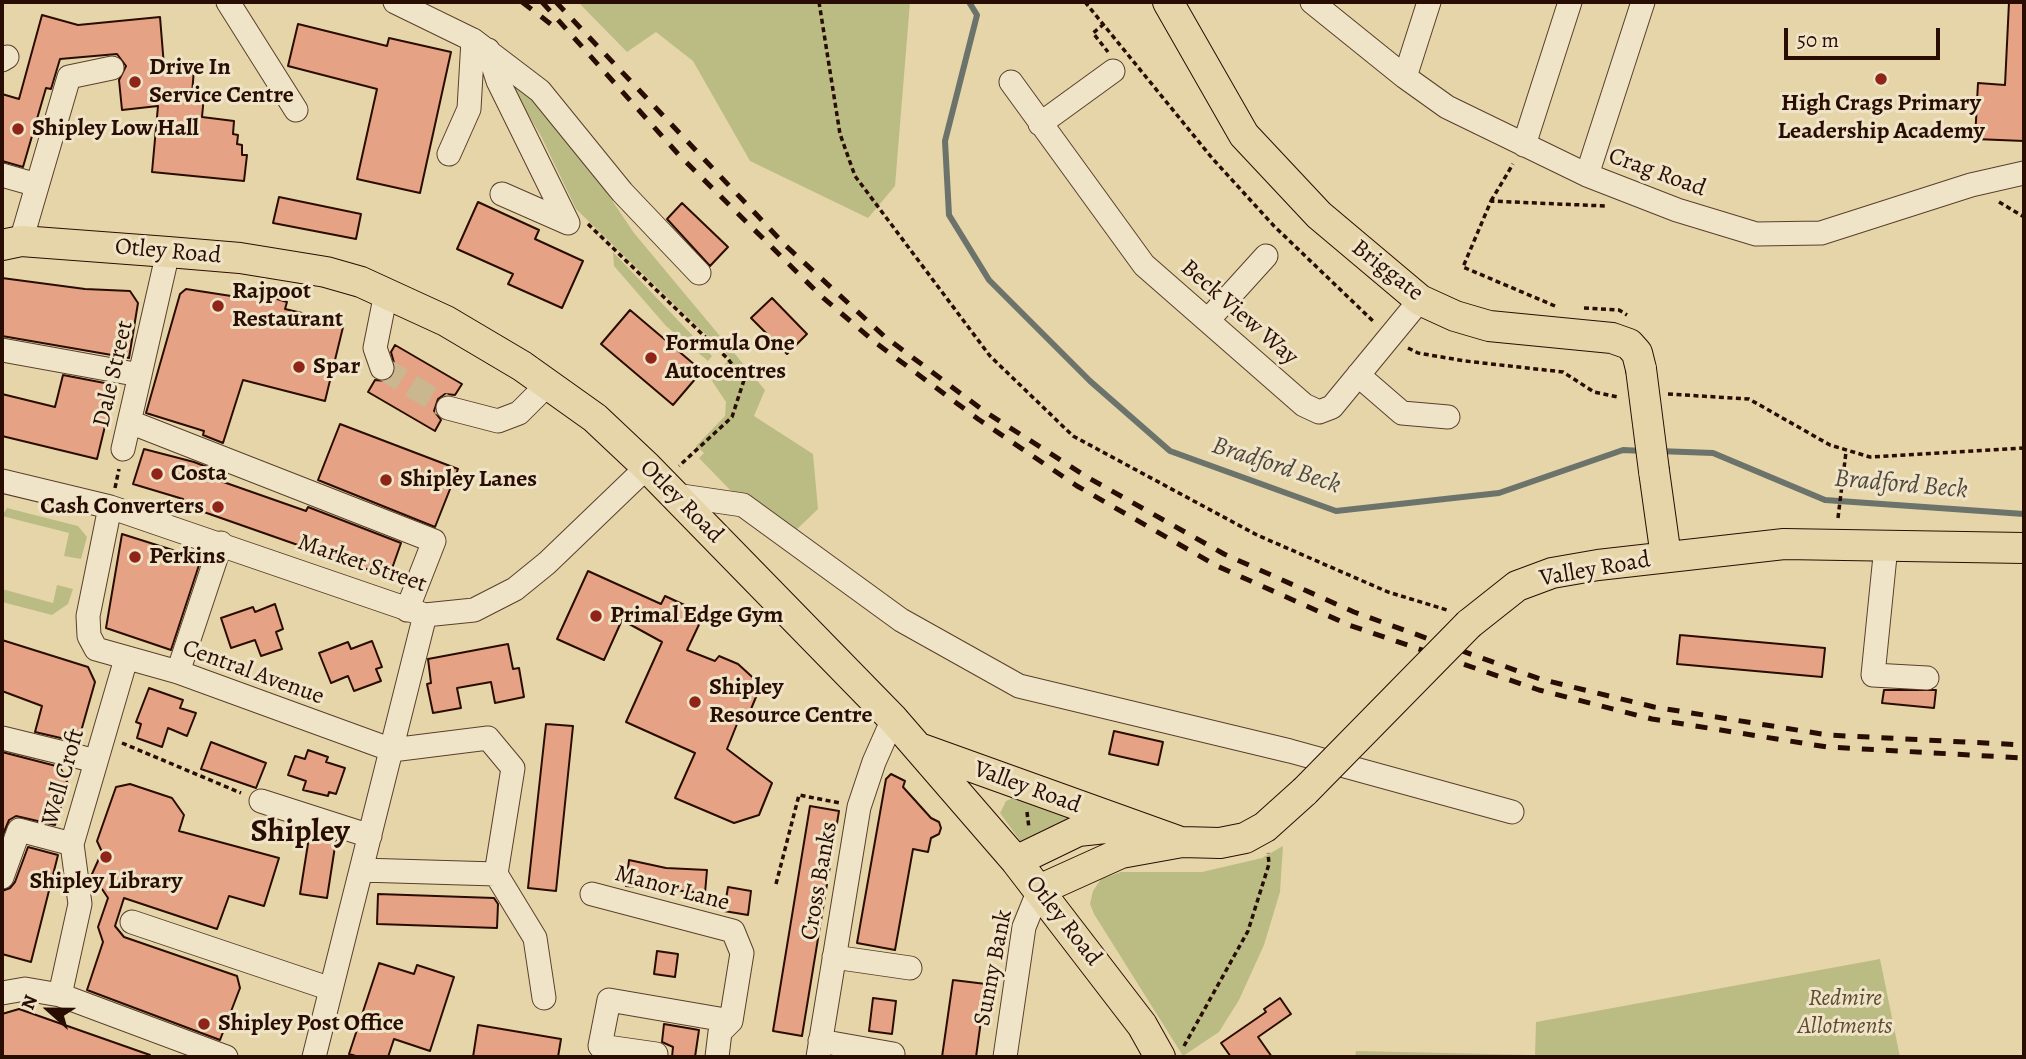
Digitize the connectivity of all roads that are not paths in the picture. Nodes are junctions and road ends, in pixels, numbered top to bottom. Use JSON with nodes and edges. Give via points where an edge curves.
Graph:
{"nodes":[{"id":1,"x":228,"y":2,"type":"edge"},
{"id":2,"x":395,"y":2,"type":"edge"},
{"id":3,"x":1168,"y":2,"type":"edge"},
{"id":4,"x":1311,"y":2,"type":"edge"},
{"id":5,"x":1429,"y":2,"type":"edge"},
{"id":6,"x":1570,"y":2,"type":"edge"},
{"id":7,"x":1643,"y":2,"type":"edge"},
{"id":8,"x":480,"y":45,"type":"junction"},
{"id":9,"x":112,"y":68,"type":"dead end"},
{"id":10,"x":1114,"y":71,"type":"road end"},
{"id":11,"x":1405,"y":77,"type":"junction"},
{"id":12,"x":1011,"y":82,"type":"dead end"},
{"id":13,"x":296,"y":110,"type":"dead end"},
{"id":14,"x":1040,"y":124,"type":"junction"},
{"id":15,"x":1524,"y":145,"type":"junction"},
{"id":16,"x":449,"y":154,"type":"dead end"},
{"id":17,"x":2024,"y":173,"type":"edge"},
{"id":18,"x":2,"y":175,"type":"edge"},
{"id":19,"x":1587,"y":175,"type":"junction"},
{"id":20,"x":37,"y":185,"type":"junction"},
{"id":21,"x":502,"y":194,"type":"dead end"},
{"id":22,"x":8,"y":238,"type":"edge"},
{"id":23,"x":168,"y":252,"type":"junction"},
{"id":24,"x":1266,"y":256,"type":"dead end"},
{"id":25,"x":699,"y":273,"type":"dead end"},
{"id":26,"x":386,"y":293,"type":"junction"},
{"id":27,"x":1420,"y":300,"type":"junction"},
{"id":28,"x":1208,"y":320,"type":"junction"},
{"id":29,"x":2,"y":350,"type":"edge"},
{"id":30,"x":382,"y":368,"type":"dead end"},
{"id":31,"x":1359,"y":374,"type":"junction"},
{"id":32,"x":140,"y":375,"type":"junction"},
{"id":33,"x":548,"y":384,"type":"junction"},
{"id":34,"x":448,"y":408,"type":"tunnel mouth"},
{"id":35,"x":1448,"y":417,"type":"dead end"},
{"id":36,"x":130,"y":422,"type":"junction"},
{"id":37,"x":123,"y":449,"type":"road end"},
{"id":38,"x":647,"y":467,"type":"junction"},
{"id":39,"x":2,"y":481,"type":"edge"},
{"id":40,"x":675,"y":495,"type":"junction"},
{"id":41,"x":110,"y":507,"type":"junction"},
{"id":42,"x":221,"y":543,"type":"junction"},
{"id":43,"x":1886,"y":546,"type":"junction"},
{"id":44,"x":2024,"y":548,"type":"edge"},
{"id":45,"x":1666,"y":557,"type":"junction"},
{"id":46,"x":416,"y":612,"type":"junction"},
{"id":47,"x":126,"y":659,"type":"junction"},
{"id":48,"x":178,"y":672,"type":"junction"},
{"id":49,"x":1927,"y":678,"type":"dead end"},
{"id":50,"x":893,"y":719,"type":"junction"},
{"id":51,"x":2,"y":738,"type":"edge"},
{"id":52,"x":919,"y":748,"type":"junction"},
{"id":53,"x":392,"y":750,"type":"junction"},
{"id":54,"x":96,"y":761,"type":"junction"},
{"id":55,"x":261,"y":801,"type":"road end"},
{"id":56,"x":1512,"y":812,"type":"dead end"},
{"id":57,"x":1135,"y":826,"type":"junction"},
{"id":58,"x":370,"y":836,"type":"junction"},
{"id":59,"x":1182,"y":842,"type":"junction"},
{"id":60,"x":72,"y":844,"type":"junction"},
{"id":61,"x":1026,"y":855,"type":"junction"},
{"id":62,"x":361,"y":870,"type":"junction"},
{"id":63,"x":496,"y":874,"type":"junction"},
{"id":64,"x":2,"y":877,"type":"edge"},
{"id":65,"x":1039,"y":890,"type":"junction"},
{"id":66,"x":592,"y":894,"type":"dead end"},
{"id":67,"x":132,"y":922,"type":"dead end"},
{"id":68,"x":834,"y":957,"type":"junction"},
{"id":69,"x":910,"y":968,"type":"dead end"},
{"id":70,"x":2,"y":981,"type":"edge"},
{"id":71,"x":331,"y":989,"type":"junction"},
{"id":72,"x":13,"y":991,"type":"edge"},
{"id":73,"x":60,"y":995,"type":"junction"},
{"id":74,"x":544,"y":998,"type":"dead end"},
{"id":75,"x":731,"y":1021,"type":"junction"},
{"id":76,"x":819,"y":1049,"type":"edge"},
{"id":77,"x":656,"y":1054,"type":"dead end"},
{"id":78,"x":893,"y":1054,"type":"dead end"},
{"id":79,"x":1170,"y":1054,"type":"edge"},
{"id":80,"x":226,"y":1057,"type":"edge"},
{"id":81,"x":314,"y":1057,"type":"edge"},
{"id":82,"x":717,"y":1057,"type":"edge"},
{"id":83,"x":1004,"y":1057,"type":"edge"}],
"edges":[{"from":1,"to":13,"type":"street"},
{"from":2,"to":8,"type":"street"},
{"from":3,"to":27,"type":"main road","name":"Briggate","via":[[1244,135],[1319,215]]},
{"from":4,"to":11,"type":"street","name":"Crag Road"},
{"from":5,"to":11,"type":"street"},
{"from":6,"to":15,"type":"street"},
{"from":7,"to":19,"type":"street"},
{"from":8,"to":16,"type":"street","via":[[469,109]]},
{"from":8,"to":21,"type":"street","via":[[568,222]]},
{"from":8,"to":25,"type":"street","via":[[540,91],[622,192]]},
{"from":9,"to":20,"type":"street","via":[[69,77]]},
{"from":10,"to":14,"type":"street"},
{"from":11,"to":15,"type":"street","name":"Crag Road","via":[[1447,107]]},
{"from":12,"to":14,"type":"street","name":"Beck View Way"},
{"from":14,"to":28,"type":"street","name":"Beck View Way","via":[[1144,265]]},
{"from":15,"to":19,"type":"street","name":"Crag Road"},
{"from":17,"to":19,"type":"street","name":"Crag Road","via":[[1971,185],[1821,233],[1756,234]]},
{"from":18,"to":20,"type":"street"},
{"from":20,"to":22,"type":"street"},
{"from":22,"to":23,"type":"main road","name":"Otley Road"},
{"from":23,"to":26,"type":"main road","name":"Otley Road","via":[[294,266],[361,282]]},
{"from":23,"to":32,"type":"street","name":"Dale Street"},
{"from":24,"to":28,"type":"street"},
{"from":26,"to":30,"type":"street","via":[[375,348]]},
{"from":26,"to":33,"type":"main road","name":"Otley Road","via":[[446,321]]},
{"from":27,"to":31,"type":"street","name":"Beck View Way"},
{"from":27,"to":45,"type":"main road","name":"Briggate","bridge":true,"via":[[1489,326],[1612,338],[1635,356]]},
{"from":28,"to":31,"type":"street","name":"Beck View Way","via":[[1304,405],[1320,412],[1332,407]]},
{"from":29,"to":32,"type":"street"},
{"from":31,"to":35,"type":"street","via":[[1402,413]]},
{"from":32,"to":36,"type":"street","name":"Dale Street"},
{"from":33,"to":34,"type":"street","via":[[519,413],[498,421]]},
{"from":33,"to":38,"type":"main road","name":"Otley Road","via":[[595,418]]},
{"from":36,"to":37,"type":"street","name":"Dale Street"},
{"from":36,"to":46,"type":"street","via":[[434,541]]},
{"from":38,"to":40,"type":"main road","name":"Otley Road"},
{"from":38,"to":46,"type":"street","name":"Market Street","via":[[515,589],[474,610]]},
{"from":39,"to":41,"type":"street","name":"Market Street"},
{"from":40,"to":50,"type":"main road","name":"Otley Road"},
{"from":40,"to":56,"type":"street","via":[[743,505],[901,620],[1019,686],[1290,751]]},
{"from":41,"to":42,"type":"street","name":"Market Street"},
{"from":41,"to":47,"type":"street","name":"Central Avenue","via":[[88,616],[89,636],[96,649]]},
{"from":42,"to":46,"type":"street","name":"Market Street"},
{"from":42,"to":48,"type":"street"},
{"from":43,"to":44,"type":"main road","name":"Valley Road"},
{"from":43,"to":45,"type":"main road","name":"Valley Road","via":[[1784,544]]},
{"from":43,"to":49,"type":"street","via":[[1873,675]]},
{"from":45,"to":59,"type":"main road","name":"Valley Road","bridge":true,"via":[[1552,573],[1517,586],[1472,621],[1265,827],[1220,844]]},
{"from":46,"to":53,"type":"street"},
{"from":47,"to":48,"type":"street","name":"Central Avenue"},
{"from":47,"to":54,"type":"street","name":"Well Croft"},
{"from":48,"to":53,"type":"street","name":"Central Avenue"},
{"from":50,"to":52,"type":"main road","name":"Otley Road"},
{"from":50,"to":68,"type":"street","name":"Cross Banks","via":[[859,807]]},
{"from":51,"to":54,"type":"street"},
{"from":52,"to":57,"type":"main road","name":"Valley Road"},
{"from":52,"to":61,"type":"main road","name":"Otley Road"},
{"from":53,"to":58,"type":"street"},
{"from":53,"to":63,"type":"street","name":"Central Avenue","via":[[488,738],[513,768]]},
{"from":54,"to":60,"type":"street","name":"Well Croft"},
{"from":55,"to":58,"type":"street"},
{"from":57,"to":59,"type":"main road","name":"Valley Road"},
{"from":57,"to":61,"type":"main road","name":"Valley Road","via":[[1078,831]]},
{"from":58,"to":62,"type":"street"},
{"from":59,"to":65,"type":"main road","name":"Valley Road","via":[[1111,856]]},
{"from":60,"to":64,"type":"street","via":[[19,830]]},
{"from":60,"to":73,"type":"street","name":"Well Croft","via":[[80,904]]},
{"from":61,"to":65,"type":"main road","name":"Otley Road"},
{"from":62,"to":63,"type":"street"},
{"from":62,"to":71,"type":"street"},
{"from":63,"to":74,"type":"street","via":[[535,938]]},
{"from":65,"to":79,"type":"main road","name":"Otley Road","via":[[1142,1026]]},
{"from":65,"to":83,"type":"street","name":"Sunny Bank","via":[[1024,927]]},
{"from":66,"to":75,"type":"street","name":"Manor Lane","via":[[733,931],[742,953]]},
{"from":67,"to":71,"type":"street"},
{"from":68,"to":69,"type":"street"},
{"from":68,"to":76,"type":"street","name":"Cross Banks"},
{"from":70,"to":72,"type":"street"},
{"from":71,"to":81,"type":"street"},
{"from":72,"to":73,"type":"street"},
{"from":73,"to":80,"type":"street"},
{"from":75,"to":77,"type":"street","via":[[609,1000],[600,1046]]},
{"from":75,"to":82,"type":"street","name":"Manor Lane","via":[[720,1032]]},
{"from":76,"to":78,"type":"street"}]}
